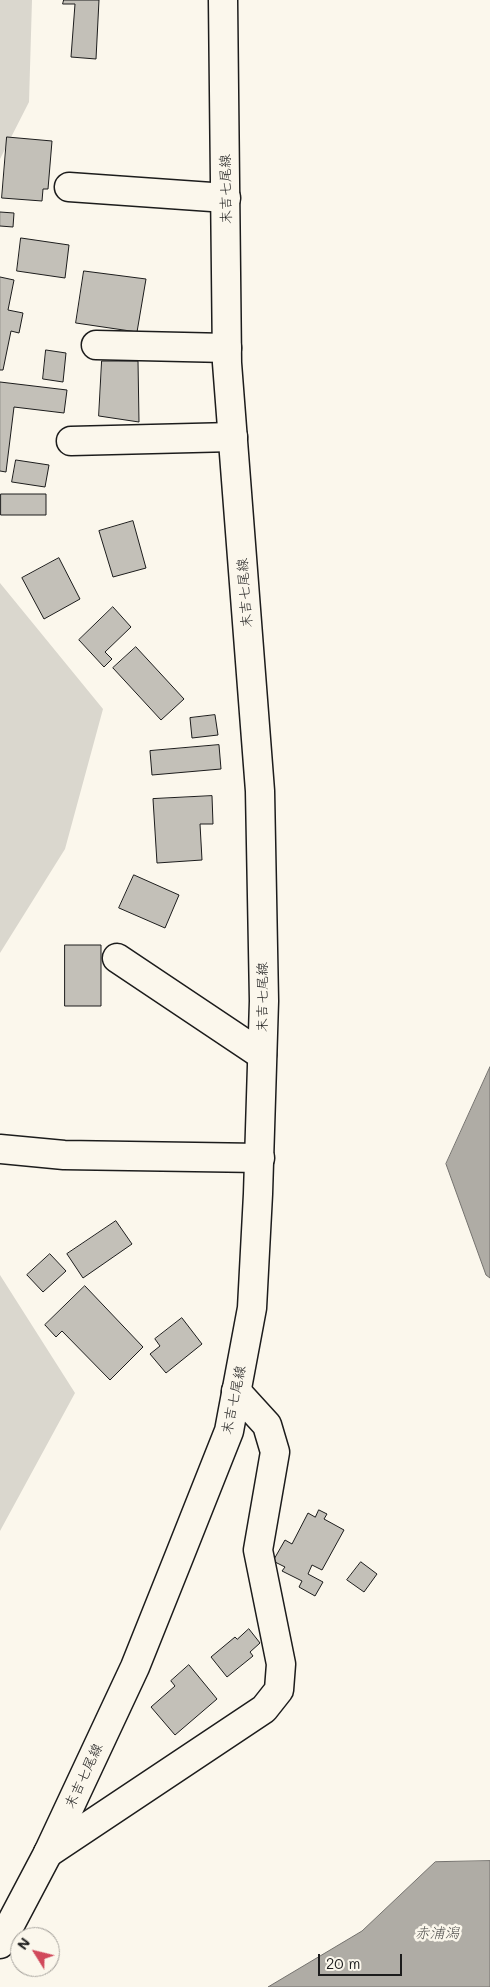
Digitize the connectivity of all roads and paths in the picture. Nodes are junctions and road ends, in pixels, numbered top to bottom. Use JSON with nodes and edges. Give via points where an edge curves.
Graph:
{"nodes":[{"id":1,"x":223,"y":0,"type":"edge"},
{"id":2,"x":69,"y":187,"type":"dead end"},
{"id":3,"x":226,"y":198,"type":"junction"},
{"id":4,"x":96,"y":345,"type":"dead end"},
{"id":5,"x":227,"y":348,"type":"junction"},
{"id":6,"x":233,"y":437,"type":"junction"},
{"id":7,"x":71,"y":441,"type":"dead end"},
{"id":8,"x":117,"y":958,"type":"dead end"},
{"id":9,"x":262,"y":1055,"type":"junction"},
{"id":10,"x":0,"y":1149,"type":"edge"},
{"id":11,"x":260,"y":1158,"type":"junction"},
{"id":12,"x":236,"y":1391,"type":"junction"},
{"id":13,"x":48,"y":1853,"type":"junction"},
{"id":14,"x":0,"y":1944,"type":"edge"}],
"edges":[{"from":1,"to":3,"type":"main road","name":"末吉七尾線"},
{"from":2,"to":3,"type":"main road"},
{"from":3,"to":5,"type":"main road","name":"末吉七尾線"},
{"from":4,"to":5,"type":"main road"},
{"from":5,"to":6,"type":"main road","name":"末吉七尾線"},
{"from":6,"to":7,"type":"main road"},
{"from":6,"to":9,"type":"main road","name":"末吉七尾線","via":[[260,791]]},
{"from":8,"to":9,"type":"main road"},
{"from":9,"to":11,"type":"main road","name":"末吉七尾線"},
{"from":10,"to":11,"type":"main road","via":[[64,1155]]},
{"from":11,"to":12,"type":"main road","name":"末吉七尾線","via":[[252,1308]]},
{"from":12,"to":13,"type":"main road","name":"末吉七尾線","via":[[229,1431],[135,1666]]},
{"from":12,"to":13,"type":"main road","via":[[267,1425],[275,1452],[258,1550],[281,1664],[279,1690],[264,1710]]},
{"from":13,"to":14,"type":"main road","name":"末吉七尾線"}]}
